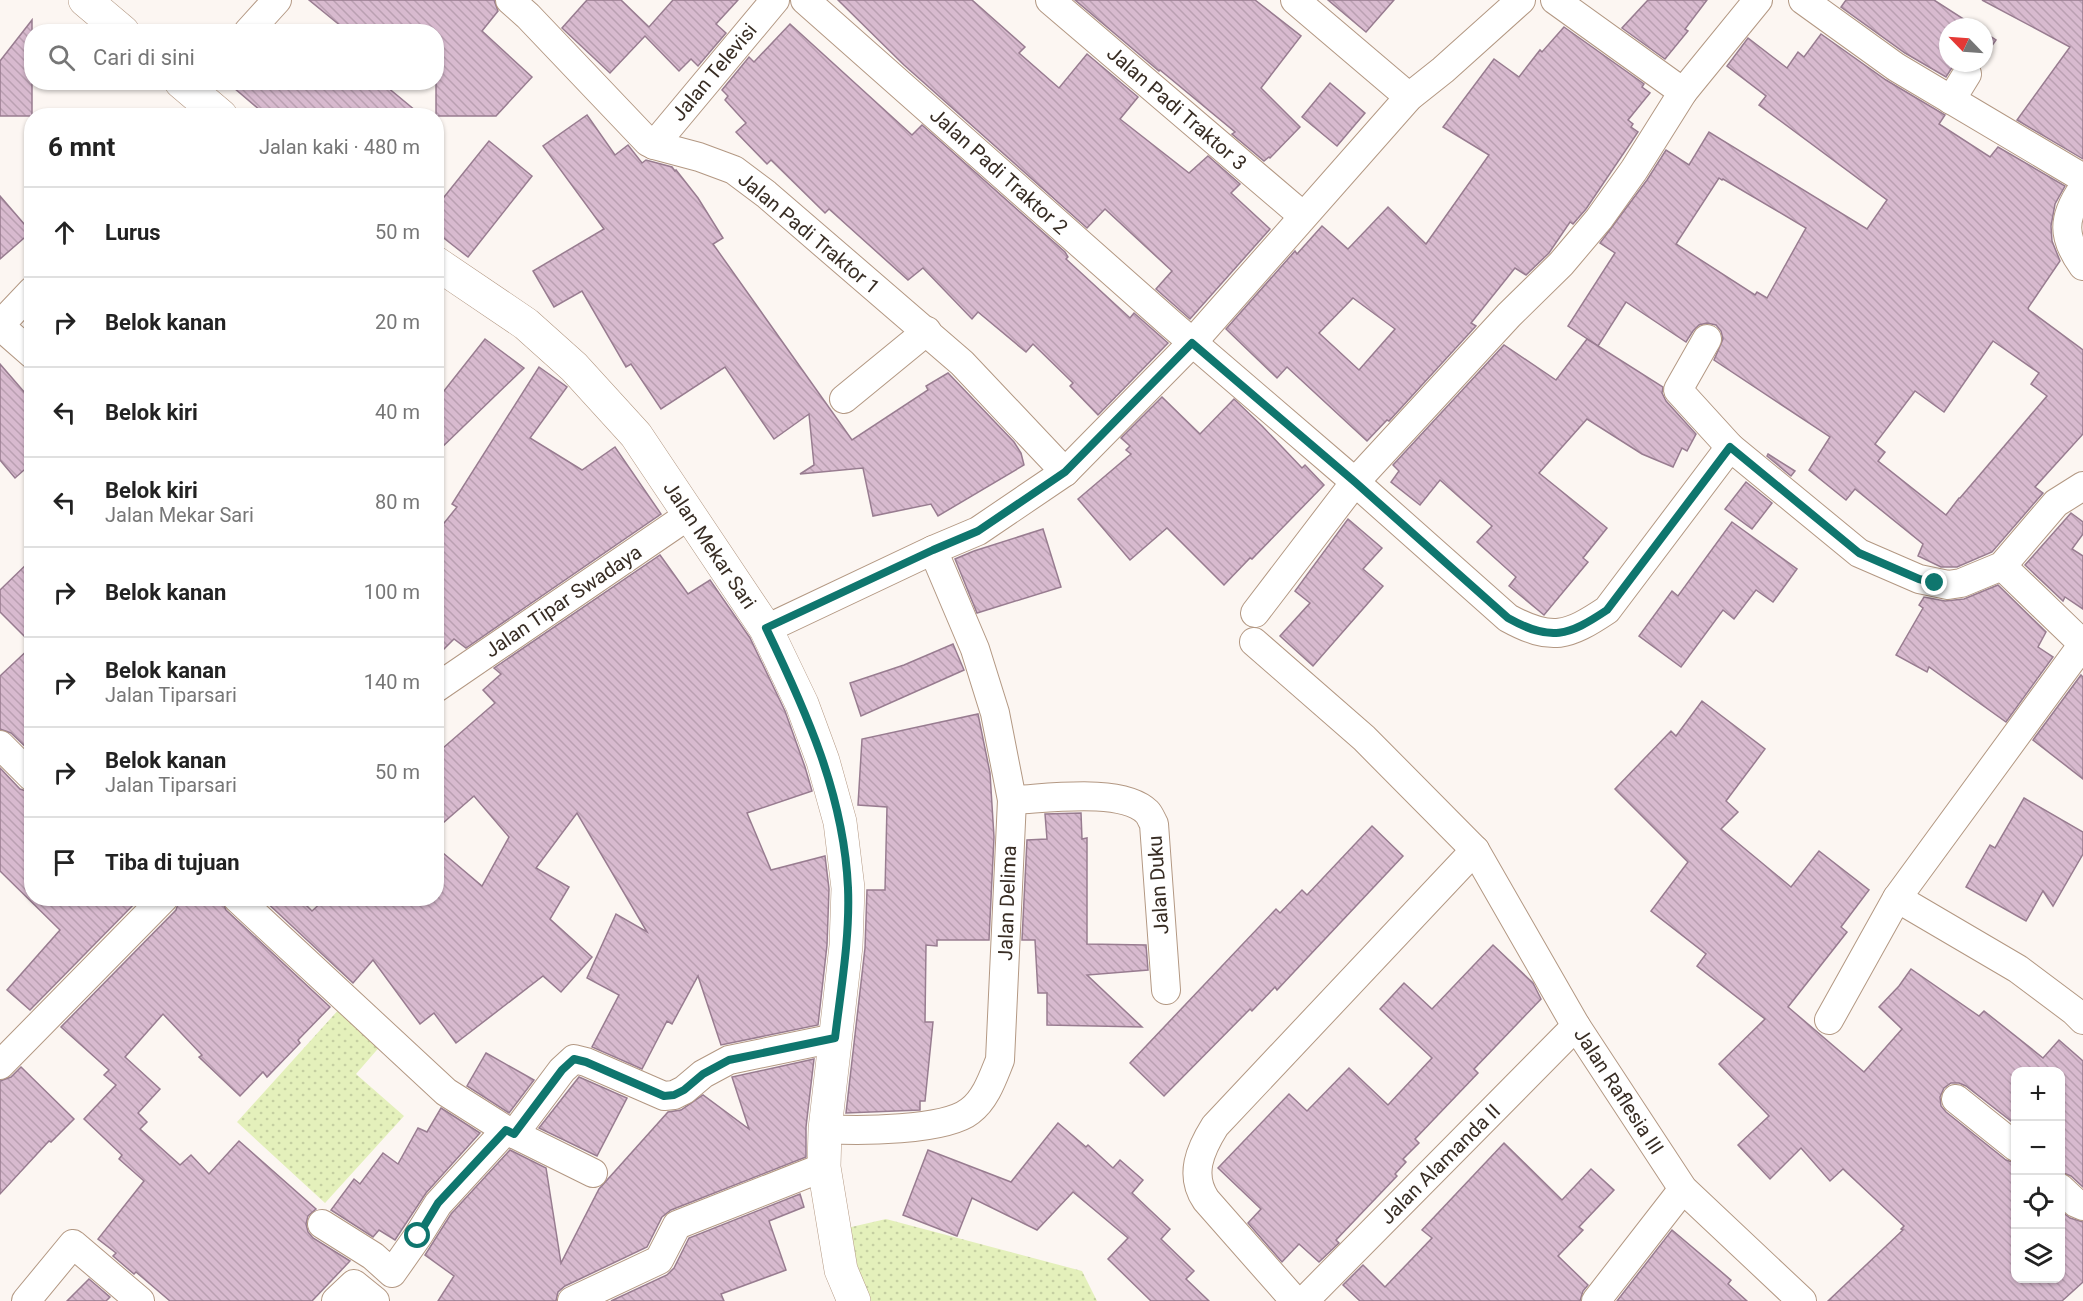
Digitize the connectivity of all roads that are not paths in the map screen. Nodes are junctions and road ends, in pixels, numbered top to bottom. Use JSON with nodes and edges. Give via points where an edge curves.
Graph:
{"nodes":[{"id":1,"x":85,"y":0,"type":"edge"},
{"id":2,"x":277,"y":0,"type":"edge"},
{"id":3,"x":775,"y":0,"type":"edge"},
{"id":4,"x":805,"y":0,"type":"edge"},
{"id":5,"x":1050,"y":0,"type":"edge"},
{"id":6,"x":1295,"y":0,"type":"edge"},
{"id":7,"x":1521,"y":0,"type":"edge"},
{"id":8,"x":1555,"y":0,"type":"edge"},
{"id":9,"x":1758,"y":0,"type":"edge"},
{"id":10,"x":1803,"y":0,"type":"edge"},
{"id":11,"x":527,"y":5,"type":"edge"},
{"id":12,"x":114,"y":24,"type":"edge"},
{"id":13,"x":255,"y":24,"type":"edge"},
{"id":14,"x":1967,"y":74,"type":"dead end"},
{"id":15,"x":1683,"y":92,"type":"junction"},
{"id":16,"x":1409,"y":97,"type":"junction"},
{"id":17,"x":1951,"y":100,"type":"junction"},
{"id":18,"x":654,"y":145,"type":"junction"},
{"id":19,"x":2083,"y":178,"type":"edge"},
{"id":20,"x":2083,"y":189,"type":"edge"},
{"id":21,"x":1303,"y":216,"type":"junction"},
{"id":22,"x":2083,"y":266,"type":"edge"},
{"id":23,"x":444,"y":268,"type":"edge"},
{"id":24,"x":24,"y":300,"type":"edge"},
{"id":25,"x":0,"y":326,"type":"edge"},
{"id":26,"x":927,"y":331,"type":"junction"},
{"id":27,"x":1707,"y":339,"type":"dead end"},
{"id":28,"x":1192,"y":343,"type":"junction"},
{"id":29,"x":24,"y":347,"type":"edge"},
{"id":30,"x":844,"y":399,"type":"dead end"},
{"id":31,"x":1730,"y":447,"type":"junction"},
{"id":32,"x":1065,"y":472,"type":"junction"},
{"id":33,"x":1355,"y":482,"type":"junction"},
{"id":34,"x":2083,"y":486,"type":"edge"},
{"id":35,"x":689,"y":515,"type":"junction"},
{"id":36,"x":933,"y":550,"type":"junction"},
{"id":37,"x":2002,"y":566,"type":"junction"},
{"id":38,"x":1255,"y":613,"type":"dead end"},
{"id":39,"x":766,"y":628,"type":"junction"},
{"id":40,"x":1254,"y":642,"type":"dead end"},
{"id":41,"x":2083,"y":644,"type":"edge"},
{"id":42,"x":444,"y":683,"type":"edge"},
{"id":43,"x":0,"y":745,"type":"edge"},
{"id":44,"x":24,"y":769,"type":"edge"},
{"id":45,"x":1012,"y":800,"type":"junction"},
{"id":46,"x":1475,"y":850,"type":"junction"},
{"id":47,"x":1898,"y":898,"type":"junction"},
{"id":48,"x":152,"y":906,"type":"edge"},
{"id":49,"x":246,"y":906,"type":"edge"},
{"id":50,"x":1166,"y":990,"type":"dead end"},
{"id":51,"x":2080,"y":1012,"type":"edge"},
{"id":52,"x":1829,"y":1020,"type":"dead end"},
{"id":53,"x":1576,"y":1026,"type":"junction"},
{"id":54,"x":835,"y":1038,"type":"junction"},
{"id":55,"x":0,"y":1065,"type":"edge"},
{"id":56,"x":1956,"y":1099,"type":"dead end"},
{"id":57,"x":825,"y":1129,"type":"junction"},
{"id":58,"x":510,"y":1132,"type":"junction"},
{"id":59,"x":2011,"y":1143,"type":"edge"},
{"id":60,"x":824,"y":1167,"type":"junction"},
{"id":61,"x":593,"y":1173,"type":"dead end"},
{"id":62,"x":1683,"y":1189,"type":"junction"},
{"id":63,"x":2065,"y":1192,"type":"edge"},
{"id":64,"x":2083,"y":1206,"type":"edge"},
{"id":65,"x":322,"y":1224,"type":"dead end"},
{"id":66,"x":26,"y":1301,"type":"edge"},
{"id":67,"x":140,"y":1301,"type":"edge"},
{"id":68,"x":336,"y":1301,"type":"edge"},
{"id":69,"x":375,"y":1301,"type":"edge"},
{"id":70,"x":572,"y":1301,"type":"edge"},
{"id":71,"x":854,"y":1301,"type":"edge"},
{"id":72,"x":1295,"y":1301,"type":"edge"},
{"id":73,"x":1304,"y":1301,"type":"edge"},
{"id":74,"x":1596,"y":1301,"type":"edge"},
{"id":75,"x":1802,"y":1301,"type":"edge"}],
"edges":[{"from":1,"to":12,"type":"street"},
{"from":2,"to":13,"type":"street"},
{"from":3,"to":18,"type":"street","name":"Jalan Televisi"},
{"from":4,"to":28,"type":"street","name":"Jalan Padi Traktor 2"},
{"from":5,"to":21,"type":"street","name":"Jalan Padi Traktor 3"},
{"from":6,"to":16,"type":"street"},
{"from":7,"to":16,"type":"street"},
{"from":8,"to":15,"type":"street"},
{"from":9,"to":15,"type":"street"},
{"from":10,"to":17,"type":"street","via":[[1896,67]]},
{"from":11,"to":18,"type":"street","name":"Jalan Padi Traktor 1"},
{"from":14,"to":17,"type":"street"},
{"from":15,"to":33,"type":"street","via":[[1599,219]]},
{"from":16,"to":21,"type":"street"},
{"from":17,"to":19,"type":"street"},
{"from":18,"to":26,"type":"street","name":"Jalan Padi Traktor 1","via":[[734,170]]},
{"from":20,"to":22,"type":"street","via":[[2066,229],[2068,241]]},
{"from":21,"to":28,"type":"street"},
{"from":23,"to":35,"type":"street","name":"Jalan Mekar Sari","via":[[526,324],[574,367],[636,435]]},
{"from":24,"to":25,"type":"street"},
{"from":25,"to":29,"type":"street"},
{"from":26,"to":30,"type":"street"},
{"from":26,"to":32,"type":"street","name":"Jalan Padi Traktor 1"},
{"from":27,"to":31,"type":"street","via":[[1678,390]]},
{"from":28,"to":32,"type":"street"},
{"from":28,"to":33,"type":"street","name":"Jalan Padi Traktor 2"},
{"from":31,"to":33,"type":"street","name":"Jalan Padi Traktor 2","via":[[1607,610],[1566,633],[1546,633],[1508,618]]},
{"from":31,"to":37,"type":"street","via":[[1859,553],[1885,566],[1948,585]]},
{"from":32,"to":36,"type":"street","via":[[978,531]]},
{"from":33,"to":38,"type":"street"},
{"from":34,"to":37,"type":"street","via":[[2056,503]]},
{"from":35,"to":39,"type":"street","name":"Jalan Mekar Sari"},
{"from":35,"to":42,"type":"street","name":"Jalan Tipar Swadaya"},
{"from":36,"to":39,"type":"street"},
{"from":36,"to":45,"type":"street","name":"Jalan Delima","via":[[975,649],[995,713]]},
{"from":37,"to":41,"type":"street"},
{"from":39,"to":54,"type":"street","name":"Jalan Mekar Sari","via":[[824,761],[840,822],[848,888],[846,946]]},
{"from":40,"to":46,"type":"street","name":"Jalan Raflesia III","via":[[1364,738]]},
{"from":41,"to":47,"type":"street"},
{"from":43,"to":44,"type":"street"},
{"from":45,"to":50,"type":"street","name":"Jalan Duku","via":[[1095,796],[1134,804],[1147,812],[1154,824]]},
{"from":45,"to":57,"type":"street","name":"Jalan Delima","via":[[1000,1060],[984,1096],[971,1111],[953,1121]]},
{"from":46,"to":53,"type":"street","name":"Jalan Raflesia III"},
{"from":46,"to":72,"type":"street","via":[[1215,1126],[1205,1142],[1199,1162],[1199,1189]]},
{"from":47,"to":51,"type":"street","via":[[2018,969]]},
{"from":47,"to":52,"type":"street"},
{"from":48,"to":55,"type":"street"},
{"from":49,"to":58,"type":"street","via":[[446,1092]]},
{"from":53,"to":62,"type":"street","name":"Jalan Raflesia III"},
{"from":53,"to":73,"type":"street","name":"Jalan Alamanda II"},
{"from":54,"to":57,"type":"street","name":"Jalan Mekar Sari"},
{"from":54,"to":58,"type":"street","via":[[729,1060],[684,1090],[664,1096],[574,1059]]},
{"from":56,"to":59,"type":"street"},
{"from":57,"to":60,"type":"street","name":"Jalan Mekar Sari"},
{"from":58,"to":61,"type":"street"},
{"from":58,"to":65,"type":"street","via":[[438,1203],[392,1273],[373,1256]]},
{"from":60,"to":70,"type":"street","via":[[677,1224],[659,1260]]},
{"from":60,"to":71,"type":"street","name":"Jalan Mekar Sari","via":[[841,1270]]},
{"from":62,"to":74,"type":"street"},
{"from":62,"to":75,"type":"street","name":"Jalan Raflesia III"},
{"from":63,"to":64,"type":"street"},
{"from":66,"to":67,"type":"street","via":[[73,1244]]},
{"from":68,"to":69,"type":"street","via":[[354,1284]]}]}
